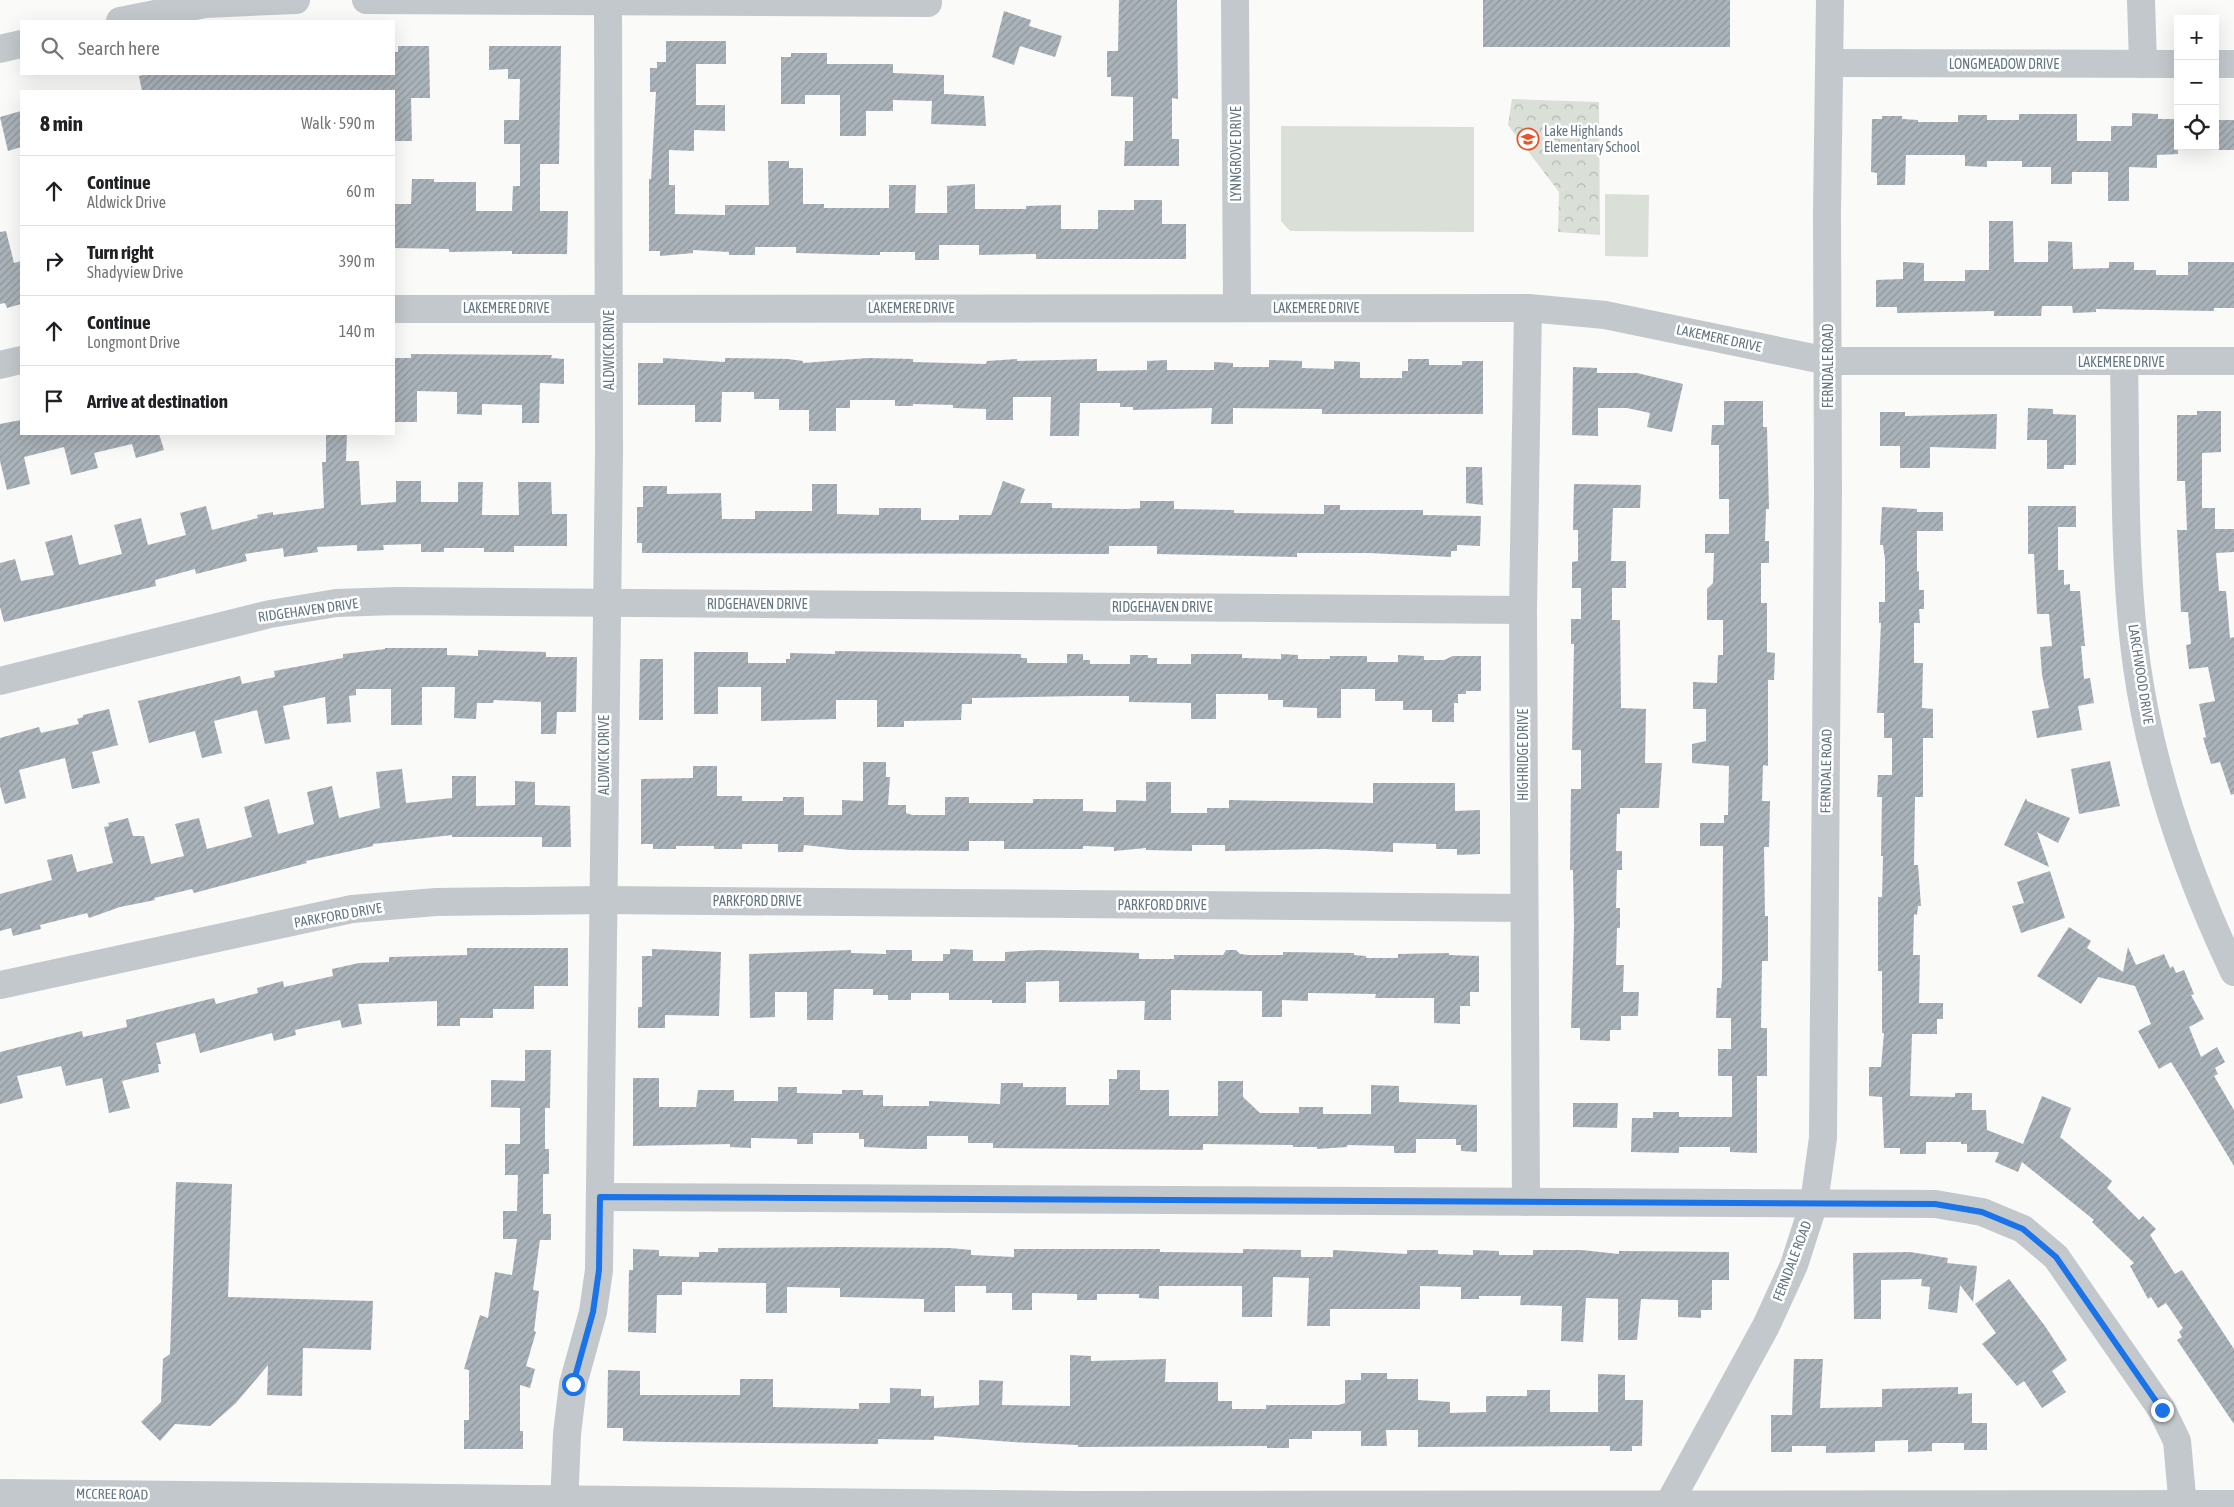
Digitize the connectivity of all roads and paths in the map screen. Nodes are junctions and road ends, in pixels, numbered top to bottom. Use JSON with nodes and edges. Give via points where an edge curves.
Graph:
{"nodes":[{"id":1,"x":296,"y":0,"type":"edge"},
{"id":2,"x":366,"y":0,"type":"edge"},
{"id":3,"x":608,"y":0,"type":"edge"},
{"id":4,"x":1235,"y":0,"type":"edge"},
{"id":5,"x":1830,"y":0,"type":"edge"},
{"id":6,"x":2142,"y":0,"type":"edge"},
{"id":7,"x":928,"y":1,"type":"edge"},
{"id":8,"x":125,"y":20,"type":"edge"},
{"id":9,"x":20,"y":44,"type":"edge"},
{"id":10,"x":0,"y":49,"type":"edge"},
{"id":11,"x":1830,"y":63,"type":"junction"},
{"id":12,"x":2143,"y":64,"type":"junction"},
{"id":13,"x":2174,"y":64,"type":"edge"},
{"id":14,"x":2219,"y":64,"type":"edge"},
{"id":15,"x":2234,"y":64,"type":"edge"},
{"id":16,"x":395,"y":308,"type":"edge"},
{"id":17,"x":609,"y":308,"type":"junction"},
{"id":18,"x":1237,"y":308,"type":"junction"},
{"id":19,"x":1528,"y":308,"type":"junction"},
{"id":20,"x":20,"y":360,"type":"edge"},
{"id":21,"x":1828,"y":361,"type":"junction"},
{"id":22,"x":2124,"y":362,"type":"junction"},
{"id":23,"x":2234,"y":362,"type":"edge"},
{"id":24,"x":0,"y":365,"type":"edge"},
{"id":25,"x":606,"y":603,"type":"junction"},
{"id":26,"x":1523,"y":610,"type":"junction"},
{"id":27,"x":0,"y":681,"type":"edge"},
{"id":28,"x":604,"y":900,"type":"junction"},
{"id":29,"x":1523,"y":908,"type":"junction"},
{"id":30,"x":2234,"y":972,"type":"edge"},
{"id":31,"x":0,"y":985,"type":"edge"},
{"id":32,"x":600,"y":1197,"type":"junction"},
{"id":33,"x":1526,"y":1202,"type":"junction"},
{"id":34,"x":1814,"y":1203,"type":"junction"},
{"id":35,"x":0,"y":1493,"type":"edge"},
{"id":36,"x":564,"y":1503,"type":"edge"},
{"id":37,"x":2234,"y":1504,"type":"edge"},
{"id":38,"x":1079,"y":1506,"type":"edge"},
{"id":39,"x":1668,"y":1506,"type":"edge"},
{"id":40,"x":1889,"y":1506,"type":"edge"},
{"id":41,"x":2183,"y":1506,"type":"edge"}],
"edges":[{"from":1,"to":8,"type":"street","via":[[205,4]]},
{"from":2,"to":3,"type":"street"},
{"from":3,"to":7,"type":"street"},
{"from":3,"to":17,"type":"street","name":"ALDWICK DRIVE"},
{"from":4,"to":18,"type":"street","name":"LYNNGROVE DRIVE"},
{"from":5,"to":11,"type":"street","name":"FERNDALE ROAD"},
{"from":6,"to":12,"type":"street"},
{"from":9,"to":10,"type":"street"},
{"from":11,"to":12,"type":"street","name":"LONGMEADOW DRIVE"},
{"from":11,"to":21,"type":"street","name":"FERNDALE ROAD"},
{"from":12,"to":13,"type":"street","name":"LONGMEADOW DRIVE"},
{"from":14,"to":15,"type":"street"},
{"from":16,"to":17,"type":"street","name":"LAKEMERE DRIVE"},
{"from":17,"to":18,"type":"street","name":"LAKEMERE DRIVE"},
{"from":17,"to":25,"type":"street","name":"ALDWICK DRIVE"},
{"from":18,"to":19,"type":"street","name":"LAKEMERE DRIVE"},
{"from":19,"to":21,"type":"street","name":"LAKEMERE DRIVE","via":[[1604,315]]},
{"from":19,"to":26,"type":"street","name":"HIGHRIDGE DRIVE"},
{"from":20,"to":24,"type":"street"},
{"from":21,"to":22,"type":"street","name":"LAKEMERE DRIVE"},
{"from":21,"to":34,"type":"street","name":"FERNDALE ROAD","via":[[1823,1138]]},
{"from":22,"to":23,"type":"street","name":"LAKEMERE DRIVE"},
{"from":22,"to":30,"type":"street","name":"LARCHWOOD DRIVE","via":[[2128,570],[2138,668],[2155,752],[2177,828],[2214,930]]},
{"from":25,"to":26,"type":"street","name":"RIDGEHAVEN DRIVE"},
{"from":25,"to":27,"type":"street","name":"RIDGEHAVEN DRIVE","via":[[336,603],[270,614]]},
{"from":25,"to":28,"type":"street","name":"ALDWICK DRIVE"},
{"from":26,"to":29,"type":"street","name":"HIGHRIDGE DRIVE"},
{"from":28,"to":29,"type":"street","name":"PARKFORD DRIVE"},
{"from":28,"to":31,"type":"street","name":"PARKFORD DRIVE","via":[[436,902],[352,909]]},
{"from":28,"to":32,"type":"street","name":"ALDWICK DRIVE"},
{"from":29,"to":33,"type":"street","name":"HIGHRIDGE DRIVE"},
{"from":32,"to":33,"type":"street"},
{"from":32,"to":36,"type":"street","name":"ALDWICK DRIVE","via":[[599,1270],[593,1312],[573,1384]]},
{"from":33,"to":34,"type":"street"},
{"from":34,"to":39,"type":"street","name":"FERNDALE ROAD","via":[[1794,1265],[1766,1326]]},
{"from":34,"to":41,"type":"street","via":[[1935,1204],[1982,1212],[2023,1229],[2056,1257],[2162,1410],[2177,1441]]},
{"from":35,"to":36,"type":"street","name":"MCCREE ROAD"},
{"from":36,"to":38,"type":"street","name":"MCCREE ROAD"},
{"from":37,"to":41,"type":"street","name":"MCCREE ROAD"},
{"from":38,"to":39,"type":"street","name":"MCCREE ROAD"},
{"from":39,"to":40,"type":"street","name":"MCCREE ROAD"},
{"from":40,"to":41,"type":"street","name":"MCCREE ROAD"}]}
